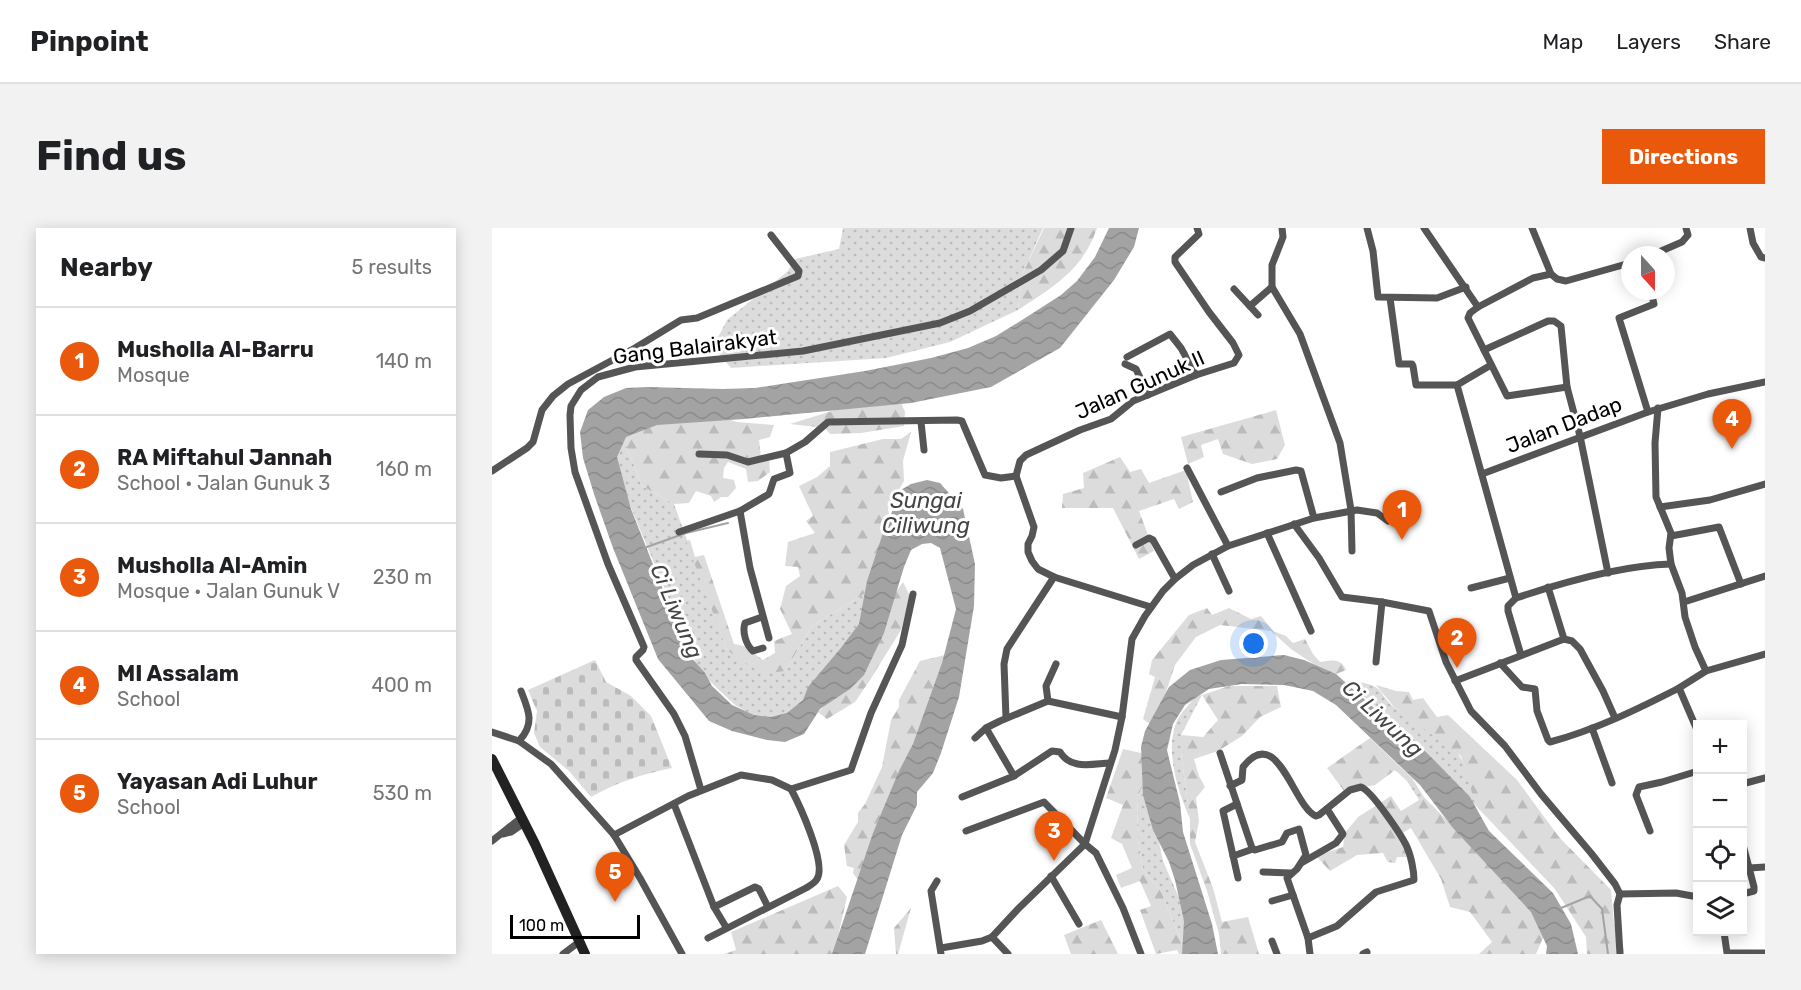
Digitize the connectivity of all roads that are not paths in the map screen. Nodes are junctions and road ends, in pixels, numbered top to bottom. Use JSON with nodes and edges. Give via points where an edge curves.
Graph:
{"nodes":[{"id":1,"x":1071,"y":228,"type":"edge"},
{"id":2,"x":1197,"y":228,"type":"edge"},
{"id":3,"x":1282,"y":228,"type":"edge"},
{"id":4,"x":1367,"y":228,"type":"edge"},
{"id":5,"x":1425,"y":228,"type":"edge"},
{"id":6,"x":1532,"y":228,"type":"edge"},
{"id":7,"x":1686,"y":228,"type":"edge"},
{"id":8,"x":1750,"y":228,"type":"edge"},
{"id":9,"x":771,"y":235,"type":"dead end"},
{"id":10,"x":1673,"y":246,"type":"edge"},
{"id":11,"x":1762,"y":256,"type":"edge"},
{"id":12,"x":1621,"y":265,"type":"edge"},
{"id":13,"x":1551,"y":273,"type":"junction"},
{"id":14,"x":1272,"y":287,"type":"junction"},
{"id":15,"x":1466,"y":287,"type":"junction"},
{"id":16,"x":1234,"y":289,"type":"dead end"},
{"id":17,"x":1390,"y":298,"type":"junction"},
{"id":18,"x":1653,"y":300,"type":"edge"},
{"id":19,"x":1250,"y":306,"type":"junction"},
{"id":20,"x":1478,"y":308,"type":"junction"},
{"id":21,"x":1258,"y":315,"type":"dead end"},
{"id":22,"x":1484,"y":350,"type":"junction"},
{"id":23,"x":1491,"y":365,"type":"junction"},
{"id":24,"x":1196,"y":375,"type":"junction"},
{"id":25,"x":1765,"y":381,"type":"edge"},
{"id":26,"x":1457,"y":385,"type":"junction"},
{"id":27,"x":1567,"y":387,"type":"junction"},
{"id":28,"x":1148,"y":395,"type":"junction"},
{"id":29,"x":1658,"y":408,"type":"junction"},
{"id":30,"x":1648,"y":412,"type":"junction"},
{"id":31,"x":921,"y":422,"type":"junction"},
{"id":32,"x":1580,"y":436,"type":"junction"},
{"id":33,"x":924,"y":450,"type":"dead end"},
{"id":34,"x":786,"y":453,"type":"junction"},
{"id":35,"x":699,"y":454,"type":"dead end"},
{"id":36,"x":1187,"y":468,"type":"dead end"},
{"id":37,"x":492,"y":471,"type":"edge"},
{"id":38,"x":1482,"y":474,"type":"junction"},
{"id":39,"x":1016,"y":476,"type":"junction"},
{"id":40,"x":1765,"y":484,"type":"edge"},
{"id":41,"x":1221,"y":492,"type":"dead end"},
{"id":42,"x":1660,"y":507,"type":"junction"},
{"id":43,"x":1351,"y":510,"type":"junction"},
{"id":44,"x":740,"y":511,"type":"junction"},
{"id":45,"x":1314,"y":518,"type":"junction"},
{"id":46,"x":1388,"y":521,"type":"dead end"},
{"id":47,"x":1294,"y":524,"type":"junction"},
{"id":48,"x":679,"y":532,"type":"dead end"},
{"id":49,"x":1267,"y":533,"type":"junction"},
{"id":50,"x":1671,"y":536,"type":"junction"},
{"id":51,"x":1136,"y":545,"type":"dead end"},
{"id":52,"x":1228,"y":546,"type":"junction"},
{"id":53,"x":1352,"y":551,"type":"dead end"},
{"id":54,"x":1212,"y":554,"type":"junction"},
{"id":55,"x":1671,"y":564,"type":"junction"},
{"id":56,"x":1608,"y":573,"type":"junction"},
{"id":57,"x":1765,"y":576,"type":"edge"},
{"id":58,"x":1054,"y":577,"type":"junction"},
{"id":59,"x":1510,"y":578,"type":"junction"},
{"id":60,"x":1175,"y":579,"type":"junction"},
{"id":61,"x":1741,"y":584,"type":"junction"},
{"id":62,"x":1548,"y":587,"type":"junction"},
{"id":63,"x":1472,"y":588,"type":"dead end"},
{"id":64,"x":1229,"y":591,"type":"dead end"},
{"id":65,"x":913,"y":594,"type":"dead end"},
{"id":66,"x":1516,"y":598,"type":"junction"},
{"id":67,"x":1382,"y":602,"type":"junction"},
{"id":68,"x":1684,"y":602,"type":"junction"},
{"id":69,"x":1151,"y":607,"type":"junction"},
{"id":70,"x":762,"y":617,"type":"junction"},
{"id":71,"x":1311,"y":631,"type":"dead end"},
{"id":72,"x":769,"y":638,"type":"dead end"},
{"id":73,"x":1564,"y":639,"type":"junction"},
{"id":74,"x":763,"y":648,"type":"dead end"},
{"id":75,"x":1521,"y":655,"type":"junction"},
{"id":76,"x":1765,"y":656,"type":"edge"},
{"id":77,"x":1376,"y":662,"type":"dead end"},
{"id":78,"x":1500,"y":663,"type":"junction"},
{"id":79,"x":1056,"y":664,"type":"dead end"},
{"id":80,"x":1706,"y":671,"type":"junction"},
{"id":81,"x":1455,"y":681,"type":"junction"},
{"id":82,"x":1679,"y":688,"type":"junction"},
{"id":83,"x":521,"y":691,"type":"dead end"},
{"id":84,"x":1048,"y":701,"type":"junction"},
{"id":85,"x":1122,"y":717,"type":"junction"},
{"id":86,"x":1006,"y":718,"type":"junction"},
{"id":87,"x":1615,"y":718,"type":"junction"},
{"id":88,"x":1693,"y":720,"type":"edge"},
{"id":89,"x":986,"y":728,"type":"junction"},
{"id":90,"x":1592,"y":728,"type":"junction"},
{"id":91,"x":492,"y":732,"type":"edge"},
{"id":92,"x":975,"y":738,"type":"dead end"},
{"id":93,"x":519,"y":741,"type":"junction"},
{"id":94,"x":1220,"y":753,"type":"dead end"},
{"id":95,"x":492,"y":759,"type":"edge"},
{"id":96,"x":1110,"y":763,"type":"junction"},
{"id":97,"x":1693,"y":773,"type":"edge"},
{"id":98,"x":1014,"y":776,"type":"junction"},
{"id":99,"x":1765,"y":778,"type":"edge"},
{"id":100,"x":1612,"y":783,"type":"dead end"},
{"id":101,"x":1747,"y":783,"type":"edge"},
{"id":102,"x":1230,"y":786,"type":"junction"},
{"id":103,"x":790,"y":789,"type":"junction"},
{"id":104,"x":701,"y":790,"type":"junction"},
{"id":105,"x":962,"y":797,"type":"dead end"},
{"id":106,"x":674,"y":804,"type":"junction"},
{"id":107,"x":1237,"y":804,"type":"junction"},
{"id":108,"x":1328,"y":809,"type":"junction"},
{"id":109,"x":523,"y":820,"type":"junction"},
{"id":110,"x":966,"y":831,"type":"dead end"},
{"id":111,"x":1650,"y":831,"type":"dead end"},
{"id":112,"x":615,"y":835,"type":"junction"},
{"id":113,"x":492,"y":842,"type":"edge"},
{"id":114,"x":1085,"y":844,"type":"junction"},
{"id":115,"x":1253,"y":849,"type":"junction"},
{"id":116,"x":1233,"y":855,"type":"junction"},
{"id":117,"x":1747,"y":858,"type":"edge"},
{"id":118,"x":1299,"y":864,"type":"junction"},
{"id":119,"x":1749,"y":867,"type":"junction"},
{"id":120,"x":1765,"y":867,"type":"edge"},
{"id":121,"x":1263,"y":872,"type":"dead end"},
{"id":122,"x":1290,"y":873,"type":"junction"},
{"id":123,"x":1051,"y":876,"type":"junction"},
{"id":124,"x":1238,"y":878,"type":"dead end"},
{"id":125,"x":937,"y":881,"type":"dead end"},
{"id":126,"x":1747,"y":893,"type":"edge"},
{"id":127,"x":1620,"y":894,"type":"junction"},
{"id":128,"x":1293,"y":895,"type":"junction"},
{"id":129,"x":1693,"y":896,"type":"edge"},
{"id":130,"x":1272,"y":901,"type":"dead end"},
{"id":131,"x":714,"y":907,"type":"junction"},
{"id":132,"x":768,"y":907,"type":"junction"},
{"id":133,"x":1079,"y":924,"type":"dead end"},
{"id":134,"x":726,"y":927,"type":"junction"},
{"id":135,"x":1724,"y":936,"type":"edge"},
{"id":136,"x":992,"y":937,"type":"junction"},
{"id":137,"x":708,"y":938,"type":"dead end"},
{"id":138,"x":1308,"y":938,"type":"junction"},
{"id":139,"x":1272,"y":941,"type":"dead end"},
{"id":140,"x":579,"y":942,"type":"junction"},
{"id":141,"x":941,"y":951,"type":"edge"},
{"id":142,"x":1726,"y":953,"type":"edge"},
{"id":143,"x":1765,"y":953,"type":"edge"},
{"id":144,"x":563,"y":954,"type":"edge"},
{"id":145,"x":585,"y":954,"type":"edge"},
{"id":146,"x":682,"y":954,"type":"edge"},
{"id":147,"x":1008,"y":954,"type":"edge"},
{"id":148,"x":1141,"y":954,"type":"edge"},
{"id":149,"x":1277,"y":954,"type":"edge"},
{"id":150,"x":1310,"y":954,"type":"edge"},
{"id":151,"x":1620,"y":954,"type":"edge"},
{"id":152,"x":1721,"y":954,"type":"edge"}],
"edges":[{"from":1,"to":104,"type":"street","name":"Gang Balairakyat","via":[[1063,251],[1041,270],[940,323],[803,351],[635,367],[598,377],[575,398],[570,415],[571,448],[583,497],[644,647],[636,660],[673,711]]},
{"from":2,"to":24,"type":"street","name":"Jalan Gunuk II","via":[[1199,234],[1175,257],[1175,262],[1239,355],[1234,363]]},
{"from":3,"to":14,"type":"street","via":[[1283,237],[1272,265]]},
{"from":4,"to":17,"type":"street","via":[[1377,294]]},
{"from":5,"to":15,"type":"street"},
{"from":6,"to":13,"type":"street"},
{"from":7,"to":10,"type":"street","via":[[1688,237]]},
{"from":8,"to":11,"type":"street","via":[[1753,243]]},
{"from":9,"to":37,"type":"street","via":[[800,271],[798,276],[697,318],[681,320],[568,384],[542,410],[528,448]]},
{"from":12,"to":13,"type":"street","via":[[1566,280]]},
{"from":13,"to":20,"type":"street","via":[[1533,278]]},
{"from":14,"to":19,"type":"street"},
{"from":14,"to":43,"type":"street","via":[[1300,334],[1334,426]]},
{"from":15,"to":17,"type":"street","via":[[1437,298]]},
{"from":15,"to":20,"type":"street"},
{"from":16,"to":19,"type":"street"},
{"from":17,"to":26,"type":"street","via":[[1400,365],[1412,364],[1416,385]]},
{"from":18,"to":30,"type":"street","via":[[1654,304],[1619,318]]},
{"from":19,"to":21,"type":"street"},
{"from":20,"to":22,"type":"street","via":[[1468,318]]},
{"from":22,"to":23,"type":"street"},
{"from":22,"to":27,"type":"street","via":[[1548,321],[1559,323]]},
{"from":23,"to":26,"type":"street"},
{"from":23,"to":27,"type":"street","via":[[1510,397]]},
{"from":24,"to":28,"type":"street","name":"Jalan Gunuk II"},
{"from":24,"to":28,"type":"street","via":[[1170,334],[1126,361],[1136,369]]},
{"from":25,"to":29,"type":"street","name":"Jalan Dadap"},
{"from":26,"to":38,"type":"street"},
{"from":27,"to":32,"type":"street"},
{"from":28,"to":39,"type":"street","name":"Jalan Gunuk II","via":[[1133,401],[1111,419],[1026,455]]},
{"from":29,"to":30,"type":"street","name":"Jalan Dadap"},
{"from":29,"to":42,"type":"street","via":[[1655,465]]},
{"from":30,"to":32,"type":"street","name":"Jalan Dadap"},
{"from":31,"to":33,"type":"street"},
{"from":31,"to":34,"type":"street","via":[[828,422]]},
{"from":31,"to":39,"type":"street","via":[[962,421],[985,475]]},
{"from":32,"to":38,"type":"street","name":"Jalan Dadap"},
{"from":32,"to":56,"type":"street"},
{"from":34,"to":35,"type":"street","via":[[747,462],[727,454]]},
{"from":34,"to":44,"type":"street","via":[[790,473],[774,479],[769,494]]},
{"from":36,"to":52,"type":"street"},
{"from":38,"to":59,"type":"street"},
{"from":39,"to":58,"type":"street","via":[[1034,527],[1028,552],[1038,569]]},
{"from":40,"to":42,"type":"street","via":[[1710,500]]},
{"from":41,"to":45,"type":"street","via":[[1257,478],[1301,471]]},
{"from":42,"to":50,"type":"street"},
{"from":43,"to":45,"type":"street"},
{"from":43,"to":46,"type":"street","via":[[1377,513]]},
{"from":43,"to":53,"type":"street"},
{"from":44,"to":48,"type":"street"},
{"from":44,"to":70,"type":"street"},
{"from":45,"to":47,"type":"street"},
{"from":47,"to":49,"type":"street"},
{"from":47,"to":67,"type":"street","via":[[1329,574],[1339,596]]},
{"from":49,"to":52,"type":"street"},
{"from":49,"to":71,"type":"street"},
{"from":50,"to":55,"type":"street"},
{"from":50,"to":61,"type":"street","via":[[1719,527]]},
{"from":51,"to":60,"type":"street","via":[[1153,540]]},
{"from":52,"to":54,"type":"street"},
{"from":54,"to":60,"type":"street"},
{"from":54,"to":64,"type":"street"},
{"from":55,"to":56,"type":"street"},
{"from":55,"to":68,"type":"street"},
{"from":56,"to":62,"type":"street"},
{"from":57,"to":61,"type":"street"},
{"from":58,"to":69,"type":"street"},
{"from":58,"to":86,"type":"street","via":[[1007,649]]},
{"from":59,"to":63,"type":"street"},
{"from":59,"to":66,"type":"street"},
{"from":60,"to":69,"type":"street"},
{"from":61,"to":68,"type":"street"},
{"from":62,"to":66,"type":"street"},
{"from":62,"to":73,"type":"street"},
{"from":65,"to":103,"type":"street","via":[[902,645],[871,713],[851,770]]},
{"from":66,"to":75,"type":"street","via":[[1508,611]]},
{"from":67,"to":77,"type":"street"},
{"from":67,"to":81,"type":"street","via":[[1429,611]]},
{"from":68,"to":80,"type":"street","via":[[1687,623]]},
{"from":69,"to":85,"type":"street","via":[[1132,639]]},
{"from":70,"to":72,"type":"street"},
{"from":70,"to":74,"type":"street","via":[[744,625],[750,649]]},
{"from":73,"to":75,"type":"street"},
{"from":73,"to":87,"type":"street","via":[[1580,649]]},
{"from":75,"to":78,"type":"street"},
{"from":76,"to":80,"type":"street"},
{"from":78,"to":81,"type":"street"},
{"from":78,"to":90,"type":"street","via":[[1522,687],[1535,689],[1537,711],[1548,740]]},
{"from":79,"to":84,"type":"street","via":[[1046,686]]},
{"from":80,"to":82,"type":"street"},
{"from":81,"to":127,"type":"street","via":[[1470,711],[1505,746]]},
{"from":82,"to":87,"type":"street"},
{"from":82,"to":88,"type":"street"},
{"from":83,"to":93,"type":"street","via":[[531,718]]},
{"from":84,"to":85,"type":"street"},
{"from":84,"to":86,"type":"street"},
{"from":85,"to":96,"type":"street"},
{"from":86,"to":89,"type":"street"},
{"from":87,"to":90,"type":"street"},
{"from":89,"to":92,"type":"street"},
{"from":89,"to":98,"type":"street"},
{"from":90,"to":100,"type":"street"},
{"from":91,"to":93,"type":"street"},
{"from":93,"to":112,"type":"street","via":[[551,764]]},
{"from":94,"to":102,"type":"street"},
{"from":95,"to":109,"type":"street"},
{"from":96,"to":98,"type":"street","via":[[1073,765],[1060,752],[1052,752]]},
{"from":96,"to":114,"type":"street"},
{"from":97,"to":111,"type":"street","via":[[1639,787],[1636,795]]},
{"from":98,"to":105,"type":"street"},
{"from":99,"to":101,"type":"street"},
{"from":102,"to":107,"type":"street"},
{"from":102,"to":108,"type":"street","via":[[1243,779],[1245,764],[1264,754],[1282,767],[1311,814],[1320,815]]},
{"from":103,"to":104,"type":"street","via":[[772,780],[741,775]]},
{"from":103,"to":132,"type":"street","via":[[818,857],[818,879]]},
{"from":104,"to":106,"type":"street"},
{"from":106,"to":112,"type":"street"},
{"from":106,"to":131,"type":"street"},
{"from":107,"to":115,"type":"street"},
{"from":107,"to":116,"type":"street","via":[[1223,811]]},
{"from":108,"to":118,"type":"street","via":[[1343,834]]},
{"from":108,"to":138,"type":"street","via":[[1354,788],[1367,790],[1406,845],[1415,878],[1376,892],[1337,926]]},
{"from":109,"to":113,"type":"street"},
{"from":109,"to":140,"type":"street"},
{"from":110,"to":114,"type":"street","via":[[1044,802]]},
{"from":112,"to":146,"type":"street"},
{"from":114,"to":123,"type":"street"},
{"from":114,"to":148,"type":"street","via":[[1100,859]]},
{"from":115,"to":116,"type":"street"},
{"from":115,"to":118,"type":"street","via":[[1282,842],[1287,833],[1297,828],[1306,852]]},
{"from":116,"to":124,"type":"street"},
{"from":117,"to":119,"type":"street"},
{"from":118,"to":122,"type":"street"},
{"from":119,"to":120,"type":"street"},
{"from":119,"to":126,"type":"street","via":[[1754,891]]},
{"from":121,"to":122,"type":"street"},
{"from":122,"to":128,"type":"street","via":[[1287,878]]},
{"from":123,"to":133,"type":"street"},
{"from":123,"to":136,"type":"street"},
{"from":125,"to":141,"type":"street","via":[[931,889]]},
{"from":127,"to":129,"type":"street"},
{"from":127,"to":151,"type":"street"},
{"from":128,"to":130,"type":"street"},
{"from":128,"to":138,"type":"street"},
{"from":131,"to":132,"type":"street","via":[[755,887]]},
{"from":131,"to":134,"type":"street"},
{"from":132,"to":134,"type":"street"},
{"from":134,"to":137,"type":"street"},
{"from":135,"to":142,"type":"street"},
{"from":136,"to":141,"type":"street"},
{"from":136,"to":147,"type":"street"},
{"from":138,"to":150,"type":"street"},
{"from":139,"to":149,"type":"street"},
{"from":140,"to":144,"type":"street"},
{"from":140,"to":145,"type":"street"},
{"from":142,"to":143,"type":"street"},
{"from":142,"to":152,"type":"street"}]}
